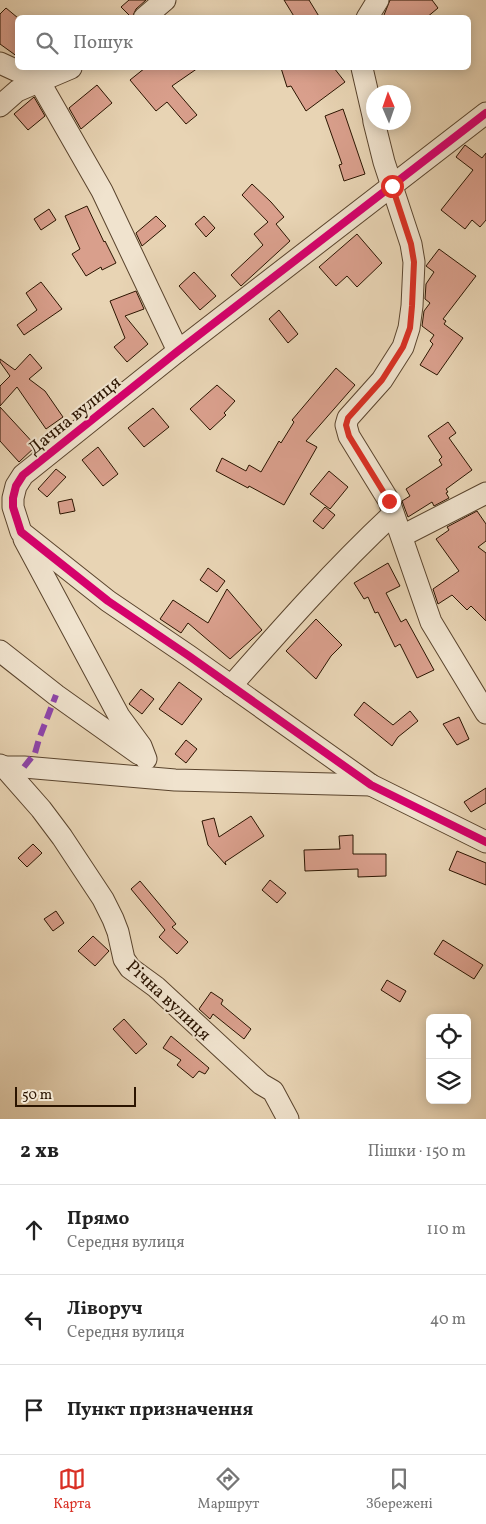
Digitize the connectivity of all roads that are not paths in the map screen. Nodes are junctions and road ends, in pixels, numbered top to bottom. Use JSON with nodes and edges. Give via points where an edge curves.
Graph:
{"nodes":[{"id":1,"x":165,"y":0,"type":"edge"},
{"id":2,"x":378,"y":0,"type":"edge"},
{"id":3,"x":148,"y":15,"type":"edge"},
{"id":4,"x":369,"y":15,"type":"edge"},
{"id":5,"x":0,"y":62,"type":"edge"},
{"id":6,"x":15,"y":69,"type":"edge"},
{"id":7,"x":16,"y":70,"type":"edge"},
{"id":8,"x":66,"y":70,"type":"edge"},
{"id":9,"x":362,"y":70,"type":"edge"},
{"id":10,"x":39,"y":81,"type":"junction"},
{"id":11,"x":366,"y":86,"type":"edge"},
{"id":12,"x":0,"y":106,"type":"edge"},
{"id":13,"x":486,"y":113,"type":"edge"},
{"id":14,"x":376,"y":130,"type":"edge"},
{"id":15,"x":392,"y":186,"type":"junction"},
{"id":16,"x":178,"y":351,"type":"junction"},
{"id":17,"x":486,"y":493,"type":"edge"},
{"id":18,"x":393,"y":514,"type":"junction"},
{"id":19,"x":21,"y":532,"type":"junction"},
{"id":20,"x":402,"y":536,"type":"junction"},
{"id":21,"x":0,"y":651,"type":"edge"},
{"id":22,"x":231,"y":686,"type":"junction"},
{"id":23,"x":486,"y":714,"type":"edge"},
{"id":24,"x":146,"y":759,"type":"junction"},
{"id":25,"x":2,"y":766,"type":"edge"},
{"id":26,"x":175,"y":780,"type":"junction"},
{"id":27,"x":371,"y":785,"type":"junction"},
{"id":28,"x":486,"y":842,"type":"edge"},
{"id":29,"x":288,"y":1119,"type":"edge"}],
"edges":[{"from":1,"to":3,"type":"street"},
{"from":2,"to":4,"type":"street"},
{"from":5,"to":6,"type":"street"},
{"from":7,"to":10,"type":"street"},
{"from":8,"to":10,"type":"street"},
{"from":9,"to":11,"type":"street"},
{"from":10,"to":12,"type":"street","via":[[17,91]]},
{"from":10,"to":16,"type":"street","via":[[102,192]]},
{"from":13,"to":15,"type":"street","name":"Дачна вулиця"},
{"from":14,"to":15,"type":"street"},
{"from":15,"to":16,"type":"street","name":"Дачна вулиця"},
{"from":15,"to":18,"type":"street","via":[[414,262],[410,328],[403,347],[382,380],[350,415],[346,425],[349,436],[389,501]]},
{"from":16,"to":19,"type":"street","name":"Дачна вулиця","via":[[24,475],[12,498]]},
{"from":17,"to":20,"type":"street"},
{"from":18,"to":20,"type":"street"},
{"from":18,"to":22,"type":"street","via":[[320,586]]},
{"from":19,"to":22,"type":"street","via":[[108,601]]},
{"from":19,"to":24,"type":"street","name":"Дачна вулиця","via":[[119,716]]},
{"from":20,"to":23,"type":"street","via":[[431,622]]},
{"from":21,"to":24,"type":"street"},
{"from":22,"to":27,"type":"street"},
{"from":24,"to":26,"type":"street"},
{"from":25,"to":26,"type":"street","name":"Річна вулиця"},
{"from":25,"to":29,"type":"street","name":"Річна вулиця","via":[[41,808],[103,899],[116,925],[124,959],[130,968],[156,987],[261,1084],[273,1091]]},
{"from":26,"to":27,"type":"street","name":"Річна вулиця"},
{"from":27,"to":28,"type":"street"}]}
